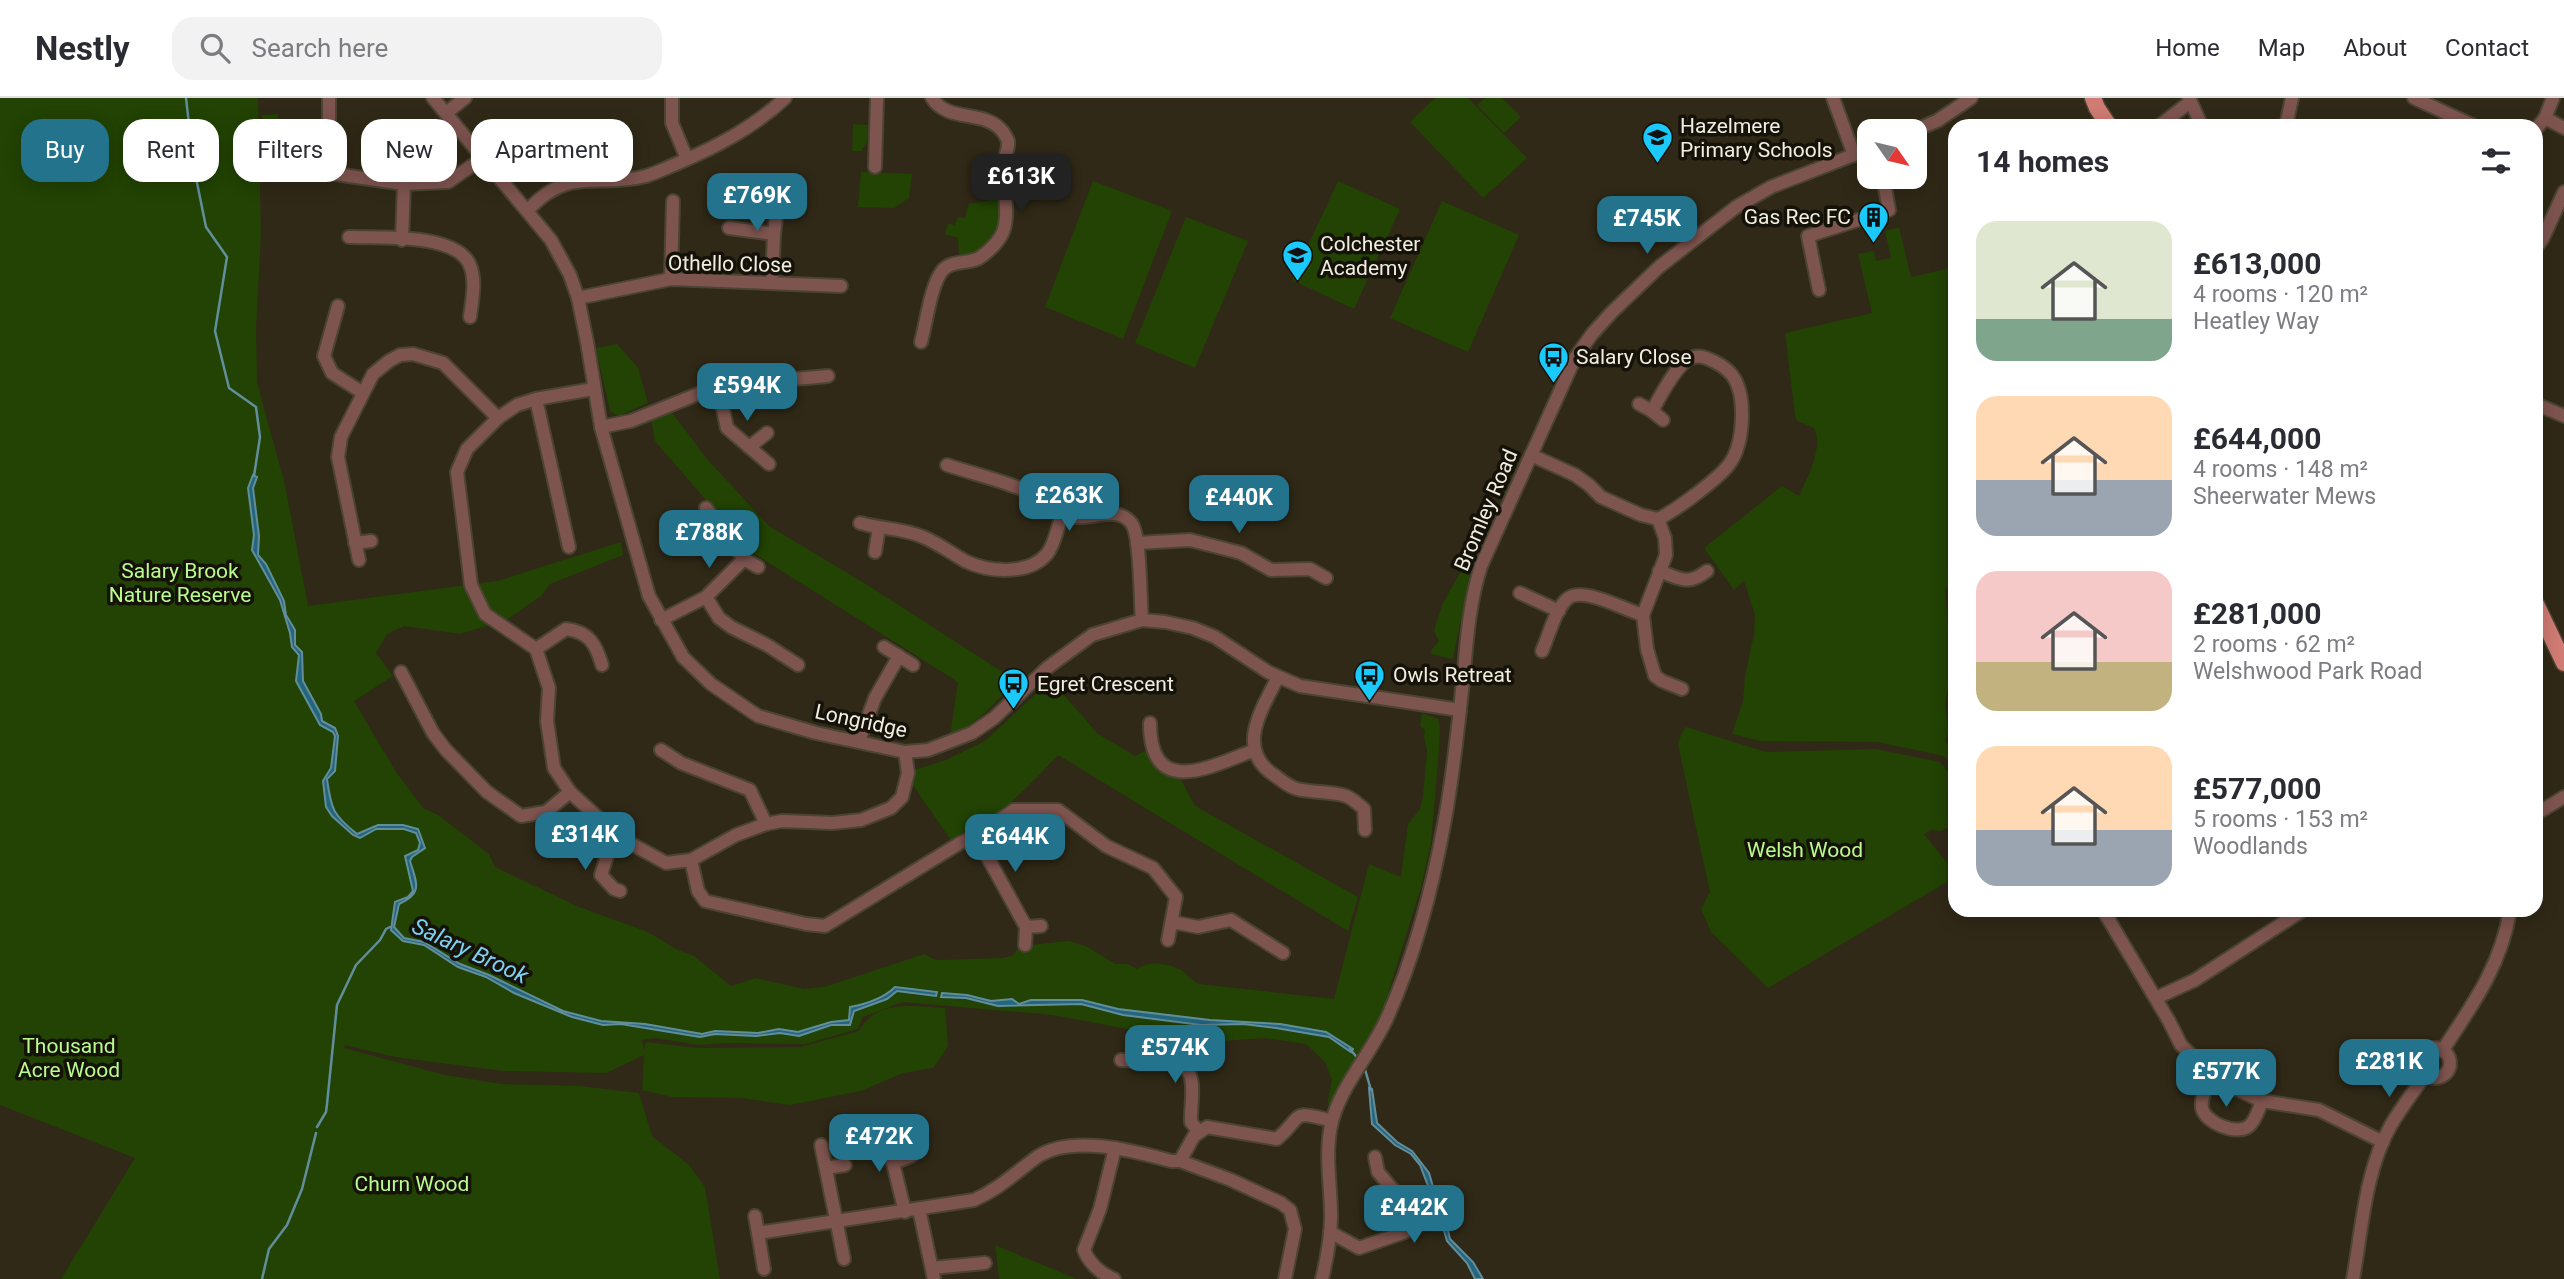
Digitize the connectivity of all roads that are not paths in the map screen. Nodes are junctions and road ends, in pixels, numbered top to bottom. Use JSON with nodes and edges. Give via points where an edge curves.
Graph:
{"nodes":[{"id":1,"x":329,"y":98,"type":"edge"},
{"id":2,"x":433,"y":98,"type":"edge"},
{"id":3,"x":465,"y":98,"type":"edge"},
{"id":4,"x":672,"y":98,"type":"edge"},
{"id":5,"x":785,"y":98,"type":"edge"},
{"id":6,"x":877,"y":98,"type":"edge"},
{"id":7,"x":932,"y":98,"type":"edge"},
{"id":8,"x":1833,"y":98,"type":"edge"},
{"id":9,"x":1971,"y":98,"type":"edge"},
{"id":10,"x":2093,"y":98,"type":"edge"},
{"id":11,"x":2292,"y":98,"type":"edge"},
{"id":12,"x":2414,"y":98,"type":"edge"},
{"id":13,"x":2553,"y":98,"type":"edge"},
{"id":14,"x":2190,"y":100,"type":"edge"},
{"id":15,"x":446,"y":113,"type":"junction"},
{"id":16,"x":2545,"y":118,"type":"junction"},
{"id":17,"x":2104,"y":119,"type":"edge"},
{"id":18,"x":2167,"y":119,"type":"edge"},
{"id":19,"x":2199,"y":119,"type":"edge"},
{"id":20,"x":2288,"y":119,"type":"edge"},
{"id":21,"x":2459,"y":119,"type":"edge"},
{"id":22,"x":2543,"y":120,"type":"edge"},
{"id":23,"x":1927,"y":125,"type":"edge"},
{"id":24,"x":2564,"y":128,"type":"edge"},
{"id":25,"x":471,"y":143,"type":"edge"},
{"id":26,"x":1857,"y":154,"type":"edge"},
{"id":27,"x":1854,"y":155,"type":"junction"},
{"id":28,"x":687,"y":159,"type":"junction"},
{"id":29,"x":471,"y":166,"type":"edge"},
{"id":30,"x":875,"y":167,"type":"dead end"},
{"id":31,"x":503,"y":182,"type":"edge"},
{"id":32,"x":404,"y":184,"type":"junction"},
{"id":33,"x":780,"y":187,"type":"dead end"},
{"id":34,"x":1885,"y":189,"type":"edge"},
{"id":35,"x":2564,"y":192,"type":"edge"},
{"id":36,"x":673,"y":201,"type":"dead end"},
{"id":37,"x":528,"y":211,"type":"junction"},
{"id":38,"x":729,"y":228,"type":"dead end"},
{"id":39,"x":774,"y":234,"type":"junction"},
{"id":40,"x":349,"y":237,"type":"dead end"},
{"id":41,"x":2543,"y":238,"type":"edge"},
{"id":42,"x":402,"y":240,"type":"junction"},
{"id":43,"x":671,"y":279,"type":"junction"},
{"id":44,"x":772,"y":282,"type":"junction"},
{"id":45,"x":841,"y":286,"type":"dead end"},
{"id":46,"x":1819,"y":290,"type":"dead end"},
{"id":47,"x":578,"y":298,"type":"junction"},
{"id":48,"x":338,"y":306,"type":"dead end"},
{"id":49,"x":470,"y":317,"type":"dead end"},
{"id":50,"x":921,"y":342,"type":"dead end"},
{"id":51,"x":828,"y":376,"type":"dead end"},
{"id":52,"x":718,"y":386,"type":"junction"},
{"id":53,"x":593,"y":389,"type":"junction"},
{"id":54,"x":363,"y":393,"type":"junction"},
{"id":55,"x":536,"y":399,"type":"junction"},
{"id":56,"x":1639,"y":404,"type":"dead end"},
{"id":57,"x":2543,"y":407,"type":"edge"},
{"id":58,"x":1652,"y":411,"type":"junction"},
{"id":59,"x":2564,"y":416,"type":"edge"},
{"id":60,"x":498,"y":418,"type":"junction"},
{"id":61,"x":1663,"y":420,"type":"dead end"},
{"id":62,"x":601,"y":427,"type":"junction"},
{"id":63,"x":767,"y":433,"type":"dead end"},
{"id":64,"x":749,"y":447,"type":"junction"},
{"id":65,"x":1531,"y":454,"type":"junction"},
{"id":66,"x":769,"y":464,"type":"dead end"},
{"id":67,"x":947,"y":465,"type":"dead end"},
{"id":68,"x":706,"y":508,"type":"dead end"},
{"id":69,"x":1062,"y":514,"type":"junction"},
{"id":70,"x":1658,"y":519,"type":"junction"},
{"id":71,"x":860,"y":523,"type":"dead end"},
{"id":72,"x":879,"y":528,"type":"junction"},
{"id":73,"x":371,"y":541,"type":"dead end"},
{"id":74,"x":355,"y":542,"type":"junction"},
{"id":75,"x":1137,"y":543,"type":"junction"},
{"id":76,"x":569,"y":547,"type":"dead end"},
{"id":77,"x":876,"y":552,"type":"dead end"},
{"id":78,"x":744,"y":559,"type":"junction"},
{"id":79,"x":359,"y":560,"type":"dead end"},
{"id":80,"x":758,"y":567,"type":"dead end"},
{"id":81,"x":1659,"y":571,"type":"junction"},
{"id":82,"x":1707,"y":571,"type":"dead end"},
{"id":83,"x":1326,"y":578,"type":"dead end"},
{"id":84,"x":1520,"y":593,"type":"dead end"},
{"id":85,"x":706,"y":597,"type":"junction"},
{"id":86,"x":1559,"y":611,"type":"junction"},
{"id":87,"x":1643,"y":615,"type":"junction"},
{"id":88,"x":2543,"y":619,"type":"edge"},
{"id":89,"x":661,"y":620,"type":"junction"},
{"id":90,"x":1142,"y":620,"type":"junction"},
{"id":91,"x":884,"y":647,"type":"dead end"},
{"id":92,"x":536,"y":649,"type":"junction"},
{"id":93,"x":1542,"y":651,"type":"dead end"},
{"id":94,"x":899,"y":656,"type":"junction"},
{"id":95,"x":2564,"y":663,"type":"edge"},
{"id":96,"x":602,"y":665,"type":"dead end"},
{"id":97,"x":798,"y":665,"type":"dead end"},
{"id":98,"x":913,"y":665,"type":"dead end"},
{"id":99,"x":401,"y":671,"type":"dead end"},
{"id":100,"x":1278,"y":677,"type":"junction"},
{"id":101,"x":1682,"y":689,"type":"dead end"},
{"id":102,"x":1460,"y":710,"type":"junction"},
{"id":103,"x":1150,"y":723,"type":"dead end"},
{"id":104,"x":859,"y":741,"type":"junction"},
{"id":105,"x":661,"y":750,"type":"dead end"},
{"id":106,"x":1255,"y":750,"type":"junction"},
{"id":107,"x":905,"y":752,"type":"junction"},
{"id":108,"x":570,"y":792,"type":"junction"},
{"id":109,"x":2564,"y":797,"type":"edge"},
{"id":110,"x":1377,"y":804,"type":"dead end"},
{"id":111,"x":1364,"y":809,"type":"junction"},
{"id":112,"x":2543,"y":810,"type":"edge"},
{"id":113,"x":766,"y":824,"type":"junction"},
{"id":114,"x":1364,"y":830,"type":"dead end"},
{"id":115,"x":976,"y":836,"type":"junction"},
{"id":116,"x":619,"y":837,"type":"junction"},
{"id":117,"x":691,"y":860,"type":"junction"},
{"id":118,"x":620,"y":891,"type":"dead end"},
{"id":119,"x":2107,"y":917,"type":"edge"},
{"id":120,"x":2292,"y":917,"type":"edge"},
{"id":121,"x":2508,"y":917,"type":"edge"},
{"id":122,"x":1172,"y":922,"type":"junction"},
{"id":123,"x":1041,"y":926,"type":"dead end"},
{"id":124,"x":1026,"y":927,"type":"junction"},
{"id":125,"x":1168,"y":940,"type":"dead end"},
{"id":126,"x":1025,"y":945,"type":"dead end"},
{"id":127,"x":1283,"y":953,"type":"dead end"},
{"id":128,"x":2156,"y":999,"type":"junction"},
{"id":129,"x":2442,"y":1051,"type":"junction"},
{"id":130,"x":1121,"y":1060,"type":"dead end"},
{"id":131,"x":2425,"y":1075,"type":"junction"},
{"id":132,"x":2213,"y":1076,"type":"junction"},
{"id":133,"x":2262,"y":1101,"type":"junction"},
{"id":134,"x":1332,"y":1121,"type":"junction"},
{"id":135,"x":881,"y":1129,"type":"dead end"},
{"id":136,"x":1199,"y":1132,"type":"junction"},
{"id":137,"x":2383,"y":1142,"type":"junction"},
{"id":138,"x":821,"y":1145,"type":"dead end"},
{"id":139,"x":1115,"y":1148,"type":"junction"},
{"id":140,"x":911,"y":1156,"type":"dead end"},
{"id":141,"x":1375,"y":1157,"type":"dead end"},
{"id":142,"x":1180,"y":1161,"type":"junction"},
{"id":143,"x":893,"y":1163,"type":"junction"},
{"id":144,"x":845,"y":1165,"type":"dead end"},
{"id":145,"x":826,"y":1168,"type":"junction"},
{"id":146,"x":919,"y":1209,"type":"junction"},
{"id":147,"x":905,"y":1212,"type":"junction"},
{"id":148,"x":755,"y":1216,"type":"dead end"},
{"id":149,"x":837,"y":1222,"type":"junction"},
{"id":150,"x":1330,"y":1232,"type":"junction"},
{"id":151,"x":758,"y":1233,"type":"junction"},
{"id":152,"x":844,"y":1259,"type":"dead end"},
{"id":153,"x":985,"y":1263,"type":"dead end"},
{"id":154,"x":764,"y":1269,"type":"dead end"},
{"id":155,"x":933,"y":1273,"type":"edge"},
{"id":156,"x":1114,"y":1279,"type":"edge"},
{"id":157,"x":1285,"y":1279,"type":"edge"},
{"id":158,"x":1322,"y":1279,"type":"edge"},
{"id":159,"x":2353,"y":1279,"type":"edge"}],
"edges":[{"from":1,"to":32,"type":"street","via":[[329,173]]},
{"from":2,"to":15,"type":"street","name":"Longridge"},
{"from":3,"to":15,"type":"street"},
{"from":4,"to":28,"type":"street","via":[[672,123]]},
{"from":5,"to":28,"type":"street","via":[[764,118]]},
{"from":6,"to":30,"type":"street"},
{"from":7,"to":50,"type":"street","via":[[954,113],[980,118],[1003,132],[1008,142],[1003,166],[1006,195],[1003,231],[993,247],[979,259],[943,269]]},
{"from":8,"to":27,"type":"street"},
{"from":9,"to":23,"type":"street"},
{"from":10,"to":17,"type":"main road"},
{"from":11,"to":20,"type":"street"},
{"from":12,"to":21,"type":"street"},
{"from":13,"to":16,"type":"street"},
{"from":14,"to":18,"type":"street"},
{"from":14,"to":19,"type":"street"},
{"from":15,"to":25,"type":"street","name":"Longridge"},
{"from":16,"to":22,"type":"street"},
{"from":16,"to":24,"type":"street"},
{"from":26,"to":27,"type":"street","name":"Bromley Road"},
{"from":27,"to":65,"type":"street","name":"Bromley Road","via":[[1771,187],[1736,207],[1659,267],[1583,346]]},
{"from":28,"to":37,"type":"street","via":[[647,176],[559,185]]},
{"from":29,"to":32,"type":"street","via":[[448,182]]},
{"from":31,"to":37,"type":"street","name":"Longridge"},
{"from":32,"to":42,"type":"street"},
{"from":33,"to":39,"type":"street"},
{"from":34,"to":46,"type":"street","via":[[1889,209],[1808,236]]},
{"from":35,"to":41,"type":"street"},
{"from":36,"to":43,"type":"street"},
{"from":37,"to":47,"type":"street","name":"Longridge","via":[[560,255]]},
{"from":38,"to":39,"type":"street"},
{"from":39,"to":44,"type":"street"},
{"from":40,"to":42,"type":"street"},
{"from":42,"to":49,"type":"street","via":[[442,243],[458,251],[474,282]]},
{"from":43,"to":44,"type":"street","name":"Othello Close"},
{"from":43,"to":47,"type":"street","name":"Othello Close"},
{"from":44,"to":45,"type":"street","name":"Othello Close"},
{"from":47,"to":53,"type":"street","name":"Longridge"},
{"from":48,"to":54,"type":"street","via":[[324,356],[332,373]]},
{"from":51,"to":52,"type":"street"},
{"from":52,"to":62,"type":"street","via":[[631,421]]},
{"from":52,"to":64,"type":"street","via":[[727,428]]},
{"from":53,"to":55,"type":"street"},
{"from":53,"to":62,"type":"street","name":"Longridge"},
{"from":54,"to":60,"type":"street","via":[[373,374],[389,360],[413,354],[443,363]]},
{"from":54,"to":74,"type":"street","via":[[341,437],[338,457]]},
{"from":55,"to":60,"type":"street"},
{"from":55,"to":76,"type":"street"},
{"from":56,"to":58,"type":"street"},
{"from":57,"to":59,"type":"street"},
{"from":58,"to":61,"type":"street"},
{"from":58,"to":70,"type":"street","via":[[1681,365],[1693,356],[1705,357],[1731,373],[1737,385],[1741,436],[1731,462]]},
{"from":60,"to":92,"type":"street","via":[[467,449],[457,472],[471,585],[485,614]]},
{"from":62,"to":89,"type":"street","name":"Longridge","via":[[649,596]]},
{"from":63,"to":64,"type":"street"},
{"from":64,"to":66,"type":"street"},
{"from":65,"to":70,"type":"street","via":[[1576,475],[1601,497]]},
{"from":65,"to":102,"type":"street","name":"Bromley Road","via":[[1480,566],[1467,631]]},
{"from":67,"to":69,"type":"street","via":[[1022,489]]},
{"from":68,"to":78,"type":"street"},
{"from":69,"to":72,"type":"street","via":[[1047,554],[1034,563],[1002,570],[965,561],[914,533]]},
{"from":69,"to":75,"type":"street","via":[[1118,514],[1132,525]]},
{"from":70,"to":81,"type":"street","via":[[1666,555]]},
{"from":71,"to":72,"type":"street"},
{"from":72,"to":77,"type":"street"},
{"from":73,"to":74,"type":"street"},
{"from":74,"to":79,"type":"street"},
{"from":75,"to":83,"type":"street","via":[[1190,540],[1241,553],[1272,570],[1310,569]]},
{"from":75,"to":90,"type":"street"},
{"from":78,"to":80,"type":"street"},
{"from":78,"to":85,"type":"street"},
{"from":81,"to":82,"type":"street","via":[[1686,581]]},
{"from":81,"to":87,"type":"street"},
{"from":84,"to":86,"type":"street"},
{"from":85,"to":89,"type":"street"},
{"from":85,"to":97,"type":"street","via":[[731,627]]},
{"from":86,"to":87,"type":"street","via":[[1566,599],[1576,594]]},
{"from":86,"to":93,"type":"street"},
{"from":87,"to":101,"type":"street","via":[[1656,676]]},
{"from":88,"to":95,"type":"main road"},
{"from":89,"to":104,"type":"street","name":"Longridge","via":[[683,657],[711,684],[758,716]]},
{"from":90,"to":100,"type":"street","name":"Longridge","via":[[1193,628],[1215,637]]},
{"from":90,"to":107,"type":"street","name":"Longridge","via":[[1092,635],[1046,668],[972,733],[928,750]]},
{"from":91,"to":94,"type":"street"},
{"from":92,"to":96,"type":"street","via":[[566,629],[577,630],[591,639]]},
{"from":92,"to":108,"type":"street","via":[[549,688],[547,721],[554,768]]},
{"from":94,"to":98,"type":"street"},
{"from":94,"to":104,"type":"street","via":[[875,698]]},
{"from":99,"to":108,"type":"street","via":[[433,733],[487,792],[521,816],[546,812]]},
{"from":100,"to":102,"type":"street","name":"Longridge","via":[[1316,690]]},
{"from":100,"to":106,"type":"street","via":[[1255,726]]},
{"from":102,"to":134,"type":"street","name":"Bromley Road","via":[[1446,818],[1412,950],[1386,1020],[1345,1087]]},
{"from":103,"to":106,"type":"street","via":[[1154,754],[1172,769],[1186,773]]},
{"from":104,"to":107,"type":"street","name":"Longridge"},
{"from":105,"to":113,"type":"street","via":[[681,763],[750,790]]},
{"from":106,"to":111,"type":"street","via":[[1269,772],[1294,789],[1347,796]]},
{"from":107,"to":113,"type":"street","via":[[908,773],[902,797],[891,808],[861,821]]},
{"from":108,"to":116,"type":"street"},
{"from":109,"to":112,"type":"street"},
{"from":110,"to":111,"type":"street"},
{"from":111,"to":114,"type":"street"},
{"from":113,"to":117,"type":"street"},
{"from":115,"to":117,"type":"street","via":[[825,926],[705,901]]},
{"from":115,"to":122,"type":"street","via":[[1014,810],[1058,810],[1105,846],[1153,868],[1176,897]]},
{"from":115,"to":124,"type":"street"},
{"from":116,"to":117,"type":"street","via":[[666,863]]},
{"from":116,"to":118,"type":"street","via":[[601,875]]},
{"from":119,"to":128,"type":"street"},
{"from":120,"to":128,"type":"street"},
{"from":121,"to":129,"type":"street","via":[[2489,978]]},
{"from":122,"to":125,"type":"street"},
{"from":122,"to":127,"type":"street","via":[[1198,927],[1231,920]]},
{"from":123,"to":124,"type":"street"},
{"from":124,"to":126,"type":"street"},
{"from":128,"to":132,"type":"street","via":[[2181,1045]]},
{"from":129,"to":131,"type":"street","via":[[2428,1048],[2421,1057],[2419,1067]]},
{"from":129,"to":131,"type":"street","via":[[2449,1056],[2448,1069],[2442,1076]]},
{"from":130,"to":136,"type":"street","via":[[1187,1067],[1192,1077],[1191,1122]]},
{"from":131,"to":137,"type":"street"},
{"from":132,"to":133,"type":"street"},
{"from":132,"to":133,"type":"street","via":[[2203,1098],[2202,1110],[2209,1120],[2237,1130],[2248,1127]]},
{"from":133,"to":137,"type":"street","via":[[2319,1110]]},
{"from":134,"to":136,"type":"street","via":[[1296,1117],[1277,1139],[1217,1127]]},
{"from":134,"to":150,"type":"street","name":"Bromley Road","via":[[1327,1164]]},
{"from":135,"to":143,"type":"street"},
{"from":136,"to":142,"type":"street"},
{"from":137,"to":159,"type":"street","via":[[2364,1211]]},
{"from":138,"to":145,"type":"street"},
{"from":139,"to":142,"type":"street"},
{"from":139,"to":146,"type":"street","via":[[1050,1151],[974,1200]]},
{"from":139,"to":156,"type":"street","via":[[1084,1250],[1093,1264]]},
{"from":140,"to":143,"type":"street"},
{"from":141,"to":150,"type":"street","via":[[1378,1172],[1394,1191],[1405,1232],[1359,1248]]},
{"from":142,"to":157,"type":"street","via":[[1290,1210],[1295,1229]]},
{"from":143,"to":147,"type":"street"},
{"from":144,"to":145,"type":"street"},
{"from":145,"to":149,"type":"street"},
{"from":146,"to":147,"type":"street"},
{"from":146,"to":155,"type":"street"},
{"from":147,"to":149,"type":"street"},
{"from":148,"to":151,"type":"street"},
{"from":149,"to":151,"type":"street"},
{"from":149,"to":152,"type":"street"},
{"from":150,"to":158,"type":"street","name":"Bromley Road"},
{"from":151,"to":154,"type":"street"},
{"from":153,"to":155,"type":"street"}]}
